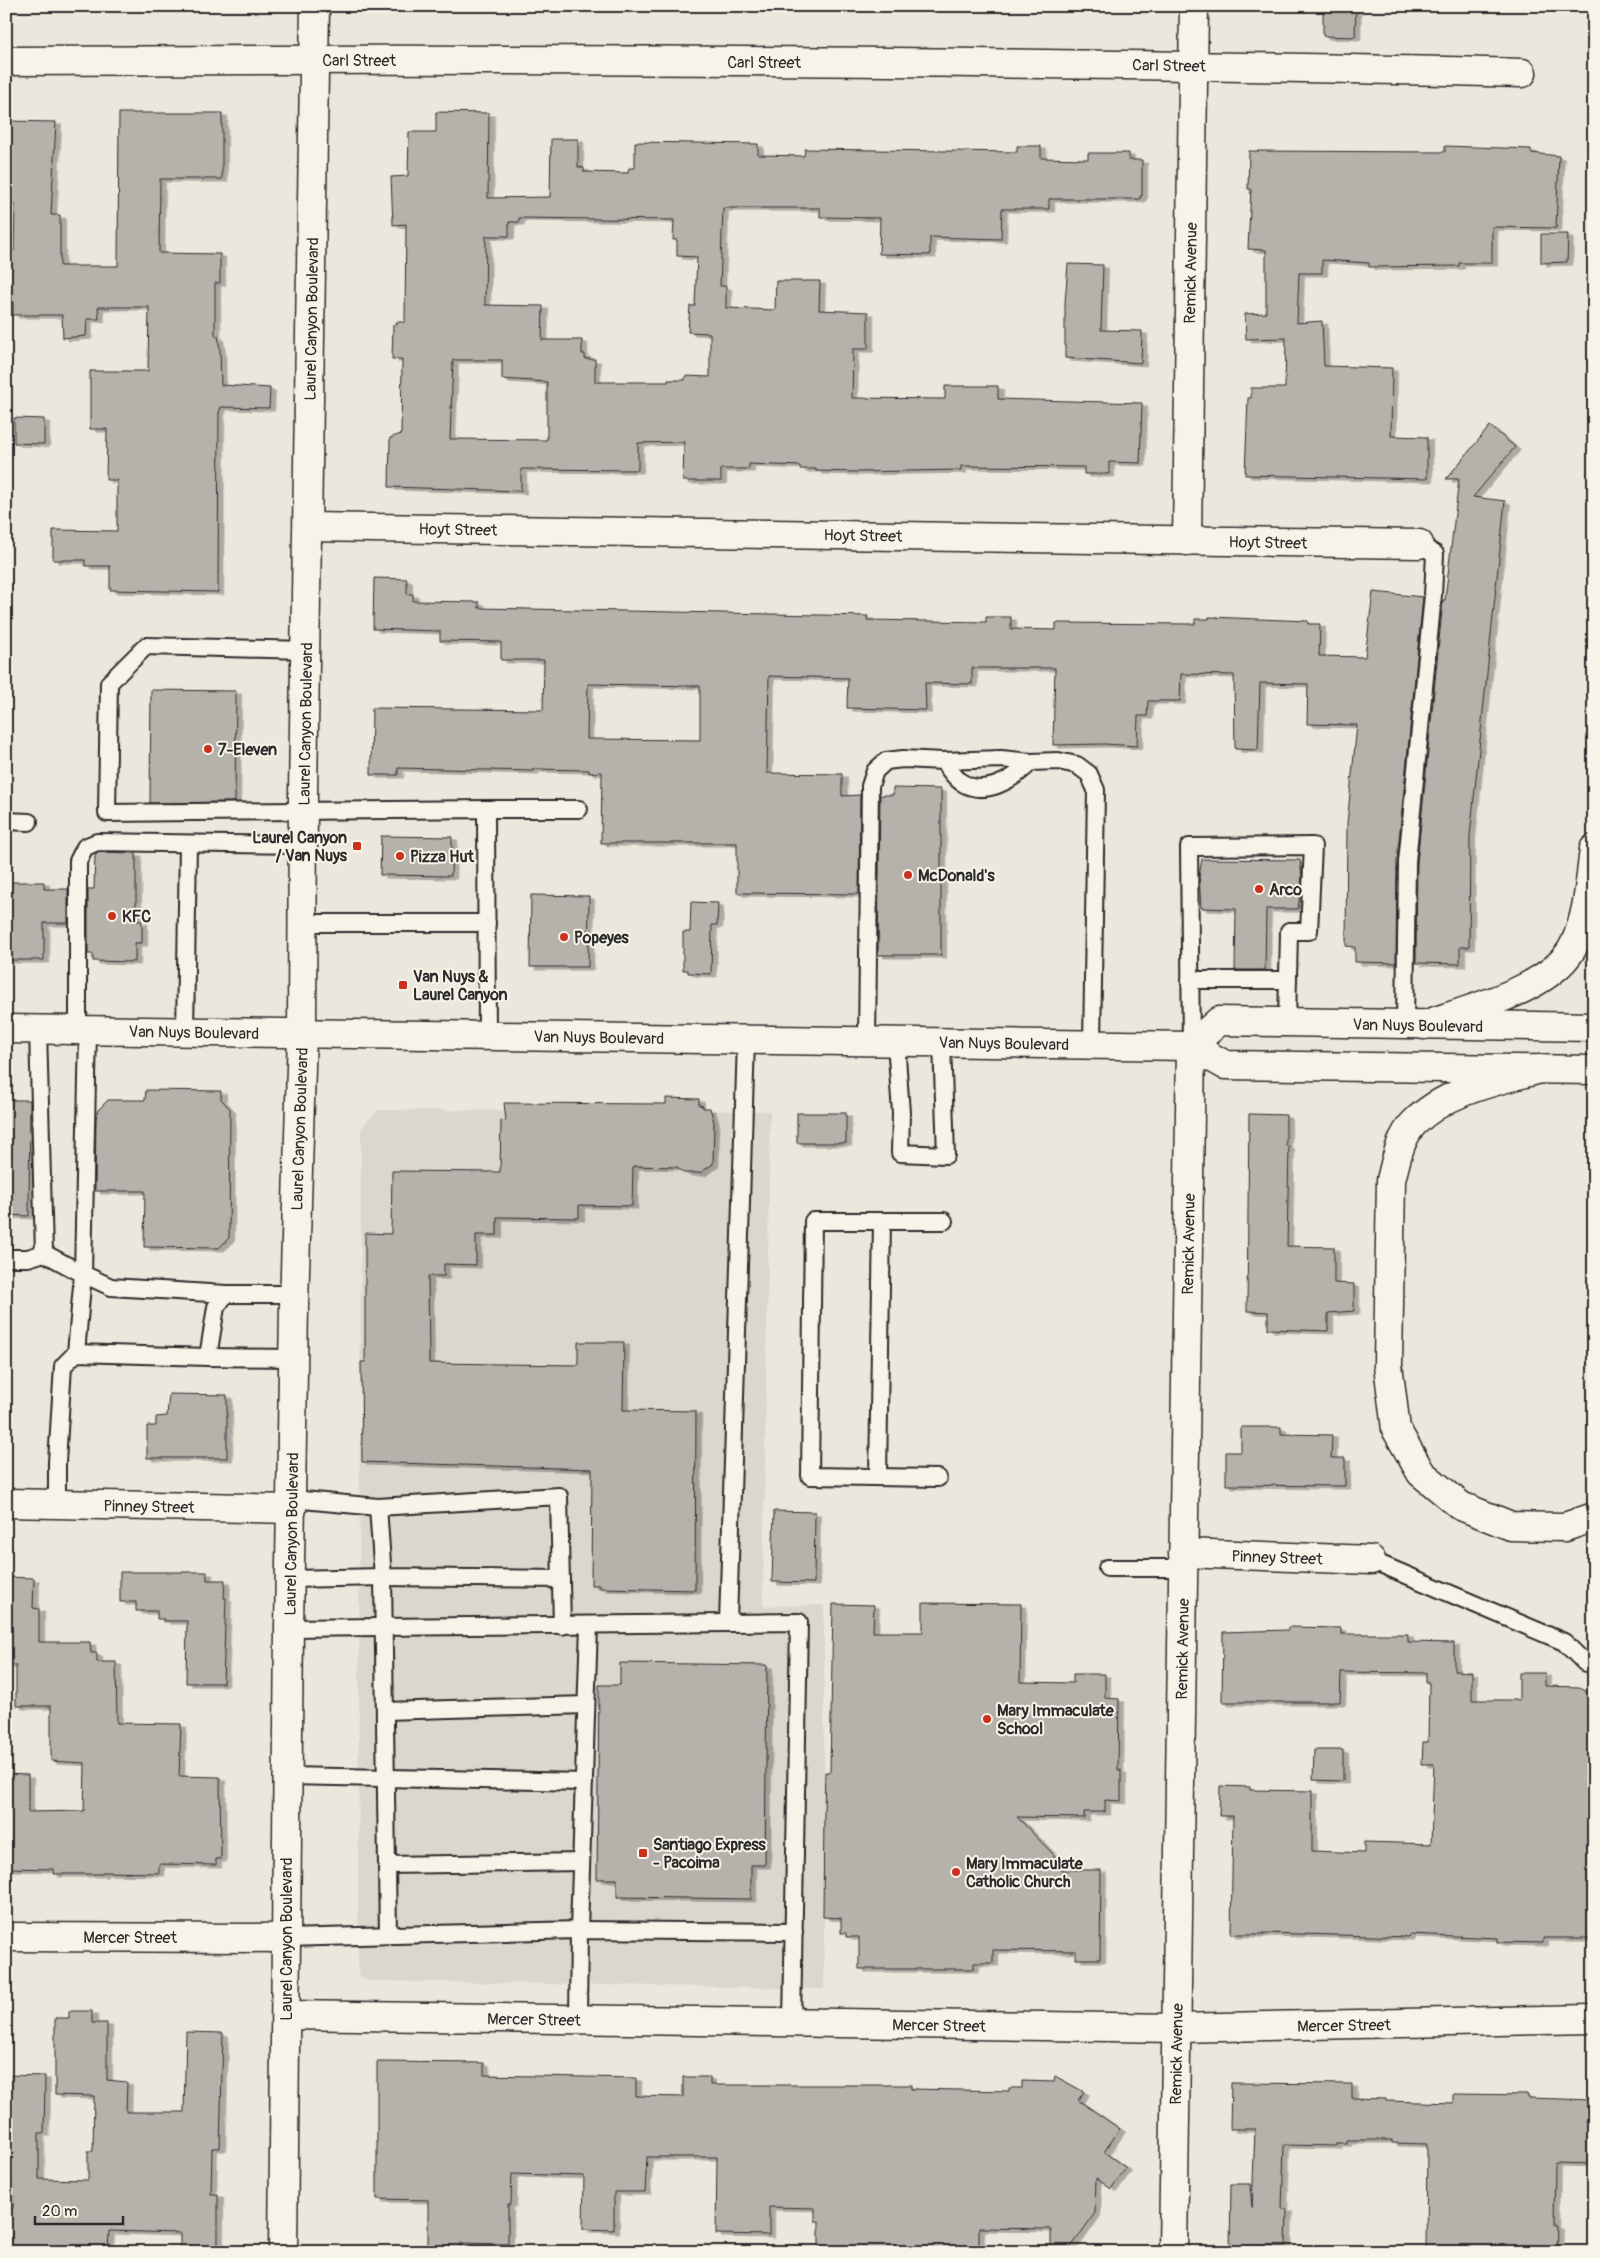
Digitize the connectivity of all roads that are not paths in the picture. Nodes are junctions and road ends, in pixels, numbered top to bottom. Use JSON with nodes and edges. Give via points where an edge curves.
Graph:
{"nodes":[{"id":1,"x":315,"y":6,"type":"edge"},
{"id":2,"x":1194,"y":6,"type":"edge"},
{"id":3,"x":314,"y":59,"type":"junction"},
{"id":4,"x":6,"y":60,"type":"edge"},
{"id":5,"x":1193,"y":65,"type":"junction"},
{"id":6,"x":1522,"y":73,"type":"dead end"},
{"id":7,"x":308,"y":526,"type":"junction"},
{"id":8,"x":1187,"y":541,"type":"junction"},
{"id":9,"x":1418,"y":544,"type":"joint"},
{"id":10,"x":306,"y":650,"type":"junction"},
{"id":11,"x":943,"y":762,"type":"junction"},
{"id":12,"x":1030,"y":762,"type":"junction"},
{"id":13,"x":486,"y":809,"type":"junction"},
{"id":14,"x":579,"y":810,"type":"dead end"},
{"id":15,"x":304,"y":812,"type":"junction"},
{"id":16,"x":6,"y":821,"type":"edge"},
{"id":17,"x":29,"y":822,"type":"dead end"},
{"id":18,"x":188,"y":844,"type":"junction"},
{"id":19,"x":303,"y":845,"type":"junction"},
{"id":20,"x":1594,"y":849,"type":"edge"},
{"id":21,"x":303,"y":923,"type":"junction"},
{"id":22,"x":487,"y":923,"type":"junction"},
{"id":23,"x":1190,"y":980,"type":"junction"},
{"id":24,"x":1288,"y":980,"type":"junction"},
{"id":25,"x":1287,"y":1023,"type":"junction"},
{"id":26,"x":1415,"y":1025,"type":"junction"},
{"id":27,"x":1594,"y":1027,"type":"edge"},
{"id":28,"x":6,"y":1029,"type":"edge"},
{"id":29,"x":38,"y":1030,"type":"junction"},
{"id":30,"x":82,"y":1030,"type":"junction"},
{"id":31,"x":185,"y":1032,"type":"junction"},
{"id":32,"x":302,"y":1034,"type":"junction"},
{"id":33,"x":487,"y":1036,"type":"junction"},
{"id":34,"x":746,"y":1040,"type":"junction"},
{"id":35,"x":867,"y":1041,"type":"junction"},
{"id":36,"x":896,"y":1042,"type":"junction"},
{"id":37,"x":942,"y":1042,"type":"junction"},
{"id":38,"x":1092,"y":1044,"type":"junction"},
{"id":39,"x":1191,"y":1046,"type":"junction"},
{"id":40,"x":1540,"y":1069,"type":"junction"},
{"id":41,"x":1594,"y":1070,"type":"edge"},
{"id":42,"x":882,"y":1221,"type":"junction"},
{"id":43,"x":944,"y":1221,"type":"dead end"},
{"id":44,"x":44,"y":1254,"type":"junction"},
{"id":45,"x":6,"y":1258,"type":"edge"},
{"id":46,"x":83,"y":1274,"type":"junction"},
{"id":47,"x":294,"y":1294,"type":"junction"},
{"id":48,"x":221,"y":1301,"type":"junction"},
{"id":49,"x":76,"y":1353,"type":"junction"},
{"id":50,"x":208,"y":1357,"type":"junction"},
{"id":51,"x":293,"y":1358,"type":"junction"},
{"id":52,"x":878,"y":1477,"type":"junction"},
{"id":53,"x":938,"y":1478,"type":"dead end"},
{"id":54,"x":6,"y":1503,"type":"edge"},
{"id":55,"x":57,"y":1504,"type":"junction"},
{"id":56,"x":292,"y":1504,"type":"junction"},
{"id":57,"x":378,"y":1507,"type":"junction"},
{"id":58,"x":1594,"y":1516,"type":"edge"},
{"id":59,"x":1371,"y":1560,"type":"joint"},
{"id":60,"x":1183,"y":1561,"type":"junction"},
{"id":61,"x":1107,"y":1568,"type":"dead end"},
{"id":62,"x":383,"y":1577,"type":"junction"},
{"id":63,"x":290,"y":1579,"type":"junction"},
{"id":64,"x":561,"y":1579,"type":"junction"},
{"id":65,"x":728,"y":1623,"type":"junction"},
{"id":66,"x":589,"y":1625,"type":"junction"},
{"id":67,"x":562,"y":1626,"type":"junction"},
{"id":68,"x":384,"y":1627,"type":"junction"},
{"id":69,"x":289,"y":1628,"type":"junction"},
{"id":70,"x":1585,"y":1663,"type":"dead end"},
{"id":71,"x":586,"y":1705,"type":"junction"},
{"id":72,"x":385,"y":1710,"type":"junction"},
{"id":73,"x":288,"y":1776,"type":"junction"},
{"id":74,"x":386,"y":1778,"type":"junction"},
{"id":75,"x":584,"y":1782,"type":"junction"},
{"id":76,"x":581,"y":1862,"type":"junction"},
{"id":77,"x":387,"y":1865,"type":"junction"},
{"id":78,"x":580,"y":1930,"type":"junction"},
{"id":79,"x":794,"y":1932,"type":"junction"},
{"id":80,"x":388,"y":1935,"type":"junction"},
{"id":81,"x":6,"y":1937,"type":"edge"},
{"id":82,"x":285,"y":1938,"type":"junction"},
{"id":83,"x":286,"y":2015,"type":"junction"},
{"id":84,"x":1592,"y":2019,"type":"dead end"},
{"id":85,"x":578,"y":2020,"type":"junction"},
{"id":86,"x":792,"y":2023,"type":"junction"},
{"id":87,"x":1176,"y":2028,"type":"junction"},
{"id":88,"x":283,"y":2252,"type":"edge"},
{"id":89,"x":1173,"y":2252,"type":"edge"}],
"edges":[{"from":1,"to":3,"type":"main road","name":"Laurel Canyon Boulevard"},
{"from":2,"to":5,"type":"main road","name":"Remick Avenue"},
{"from":3,"to":4,"type":"main road","name":"Carl Street"},
{"from":3,"to":5,"type":"main road","name":"Carl Street"},
{"from":3,"to":7,"type":"main road","name":"Laurel Canyon Boulevard"},
{"from":5,"to":6,"type":"main road","name":"Carl Street"},
{"from":5,"to":8,"type":"main road","name":"Remick Avenue"},
{"from":7,"to":8,"type":"main road","name":"Hoyt Street"},
{"from":7,"to":10,"type":"main road","name":"Laurel Canyon Boulevard"},
{"from":8,"to":9,"type":"main road","name":"Hoyt Street"},
{"from":9,"to":26,"type":"lane","via":[[1435,554],[1407,862]]},
{"from":10,"to":15,"type":"main road","name":"Laurel Canyon Boulevard"},
{"from":10,"to":15,"type":"lane","via":[[146,646],[109,683],[108,813]]},
{"from":11,"to":12,"type":"lane","via":[[1001,759]]},
{"from":11,"to":12,"type":"lane","via":[[962,782],[975,787],[989,787],[1017,775]]},
{"from":11,"to":35,"type":"lane","via":[[886,761],[875,771],[870,786]]},
{"from":12,"to":38,"type":"lane","via":[[1058,761],[1077,765],[1089,774],[1096,790]]},
{"from":13,"to":14,"type":"lane"},
{"from":13,"to":15,"type":"lane"},
{"from":13,"to":22,"type":"lane"},
{"from":15,"to":19,"type":"main road","name":"Laurel Canyon Boulevard"},
{"from":16,"to":17,"type":"lane"},
{"from":18,"to":19,"type":"lane"},
{"from":18,"to":30,"type":"lane","via":[[97,842],[85,847],[78,860]]},
{"from":18,"to":31,"type":"lane"},
{"from":19,"to":21,"type":"main road","name":"Laurel Canyon Boulevard"},
{"from":20,"to":26,"type":"main road","via":[[1586,910],[1575,945],[1558,965],[1540,980],[1511,994]]},
{"from":21,"to":22,"type":"lane"},
{"from":21,"to":32,"type":"main road","name":"Laurel Canyon Boulevard"},
{"from":22,"to":33,"type":"lane"},
{"from":23,"to":24,"type":"lane"},
{"from":23,"to":24,"type":"lane","via":[[1189,848],[1313,846],[1308,930],[1289,930]]},
{"from":23,"to":39,"type":"lane"},
{"from":24,"to":25,"type":"lane"},
{"from":25,"to":26,"type":"main road","name":"Van Nuys Boulevard"},
{"from":25,"to":39,"type":"main road","name":"Van Nuys Boulevard","via":[[1219,1021]]},
{"from":26,"to":27,"type":"main road","name":"Van Nuys Boulevard"},
{"from":28,"to":29,"type":"main road","name":"Van Nuys Boulevard"},
{"from":29,"to":30,"type":"main road","name":"Van Nuys Boulevard"},
{"from":29,"to":44,"type":"lane"},
{"from":30,"to":31,"type":"main road","name":"Van Nuys Boulevard"},
{"from":30,"to":46,"type":"lane"},
{"from":31,"to":32,"type":"main road","name":"Van Nuys Boulevard"},
{"from":32,"to":33,"type":"main road","name":"Van Nuys Boulevard"},
{"from":32,"to":47,"type":"main road","name":"Laurel Canyon Boulevard"},
{"from":33,"to":34,"type":"main road","name":"Van Nuys Boulevard"},
{"from":34,"to":35,"type":"main road","name":"Van Nuys Boulevard"},
{"from":34,"to":65,"type":"lane"},
{"from":35,"to":36,"type":"main road","name":"Van Nuys Boulevard"},
{"from":36,"to":37,"type":"main road","name":"Van Nuys Boulevard"},
{"from":36,"to":37,"type":"lane","via":[[900,1153],[946,1155]]},
{"from":37,"to":38,"type":"main road","name":"Van Nuys Boulevard"},
{"from":38,"to":39,"type":"main road","name":"Van Nuys Boulevard"},
{"from":39,"to":40,"type":"main road","name":"Van Nuys Boulevard","via":[[1225,1065]]},
{"from":39,"to":60,"type":"main road","name":"Remick Avenue"},
{"from":40,"to":41,"type":"main road","name":"Van Nuys Boulevard"},
{"from":40,"to":58,"type":"main road","via":[[1464,1090],[1413,1124],[1398,1150],[1392,1180],[1388,1364],[1396,1429],[1421,1473],[1461,1506],[1511,1526],[1565,1527]]},
{"from":42,"to":43,"type":"lane"},
{"from":42,"to":52,"type":"lane"},
{"from":42,"to":52,"type":"lane","via":[[813,1221],[810,1476]]},
{"from":44,"to":45,"type":"lane"},
{"from":44,"to":46,"type":"lane"},
{"from":46,"to":48,"type":"lane","via":[[111,1287],[205,1293]]},
{"from":46,"to":49,"type":"lane"},
{"from":47,"to":48,"type":"lane"},
{"from":47,"to":51,"type":"main road","name":"Laurel Canyon Boulevard"},
{"from":48,"to":50,"type":"lane"},
{"from":49,"to":50,"type":"lane"},
{"from":49,"to":55,"type":"lane","via":[[62,1366]]},
{"from":50,"to":51,"type":"lane"},
{"from":51,"to":56,"type":"main road","name":"Laurel Canyon Boulevard"},
{"from":52,"to":53,"type":"lane"},
{"from":54,"to":55,"type":"main road","name":"Pinney Street"},
{"from":55,"to":56,"type":"main road","name":"Pinney Street"},
{"from":56,"to":57,"type":"lane"},
{"from":56,"to":63,"type":"main road","name":"Laurel Canyon Boulevard"},
{"from":57,"to":62,"type":"lane"},
{"from":57,"to":64,"type":"lane","via":[[560,1496]]},
{"from":59,"to":60,"type":"main road","name":"Pinney Street"},
{"from":59,"to":70,"type":"lane","via":[[1564,1642]]},
{"from":60,"to":61,"type":"lane"},
{"from":60,"to":87,"type":"main road","name":"Remick Avenue"},
{"from":62,"to":63,"type":"lane"},
{"from":62,"to":64,"type":"lane"},
{"from":62,"to":68,"type":"lane"},
{"from":63,"to":69,"type":"main road","name":"Laurel Canyon Boulevard"},
{"from":64,"to":67,"type":"lane"},
{"from":65,"to":66,"type":"lane"},
{"from":65,"to":79,"type":"lane","via":[[799,1622]]},
{"from":66,"to":67,"type":"lane"},
{"from":66,"to":71,"type":"lane"},
{"from":67,"to":68,"type":"lane"},
{"from":68,"to":69,"type":"lane"},
{"from":68,"to":72,"type":"lane"},
{"from":69,"to":73,"type":"main road","name":"Laurel Canyon Boulevard"},
{"from":71,"to":72,"type":"lane"},
{"from":71,"to":75,"type":"lane"},
{"from":72,"to":74,"type":"lane"},
{"from":73,"to":74,"type":"lane"},
{"from":73,"to":82,"type":"main road","name":"Laurel Canyon Boulevard"},
{"from":74,"to":75,"type":"lane"},
{"from":74,"to":77,"type":"lane"},
{"from":75,"to":76,"type":"lane"},
{"from":76,"to":77,"type":"lane"},
{"from":76,"to":78,"type":"lane"},
{"from":77,"to":80,"type":"lane"},
{"from":78,"to":79,"type":"lane"},
{"from":78,"to":80,"type":"lane"},
{"from":78,"to":85,"type":"lane"},
{"from":79,"to":86,"type":"lane"},
{"from":80,"to":82,"type":"lane"},
{"from":81,"to":82,"type":"main road","name":"Mercer Street"},
{"from":82,"to":83,"type":"main road","name":"Laurel Canyon Boulevard"},
{"from":83,"to":85,"type":"main road","name":"Mercer Street"},
{"from":83,"to":88,"type":"main road","name":"Laurel Canyon Boulevard"},
{"from":84,"to":87,"type":"main road","name":"Mercer Street"},
{"from":85,"to":86,"type":"main road","name":"Mercer Street"},
{"from":86,"to":87,"type":"main road","name":"Mercer Street"},
{"from":87,"to":89,"type":"main road","name":"Remick Avenue"}]}
